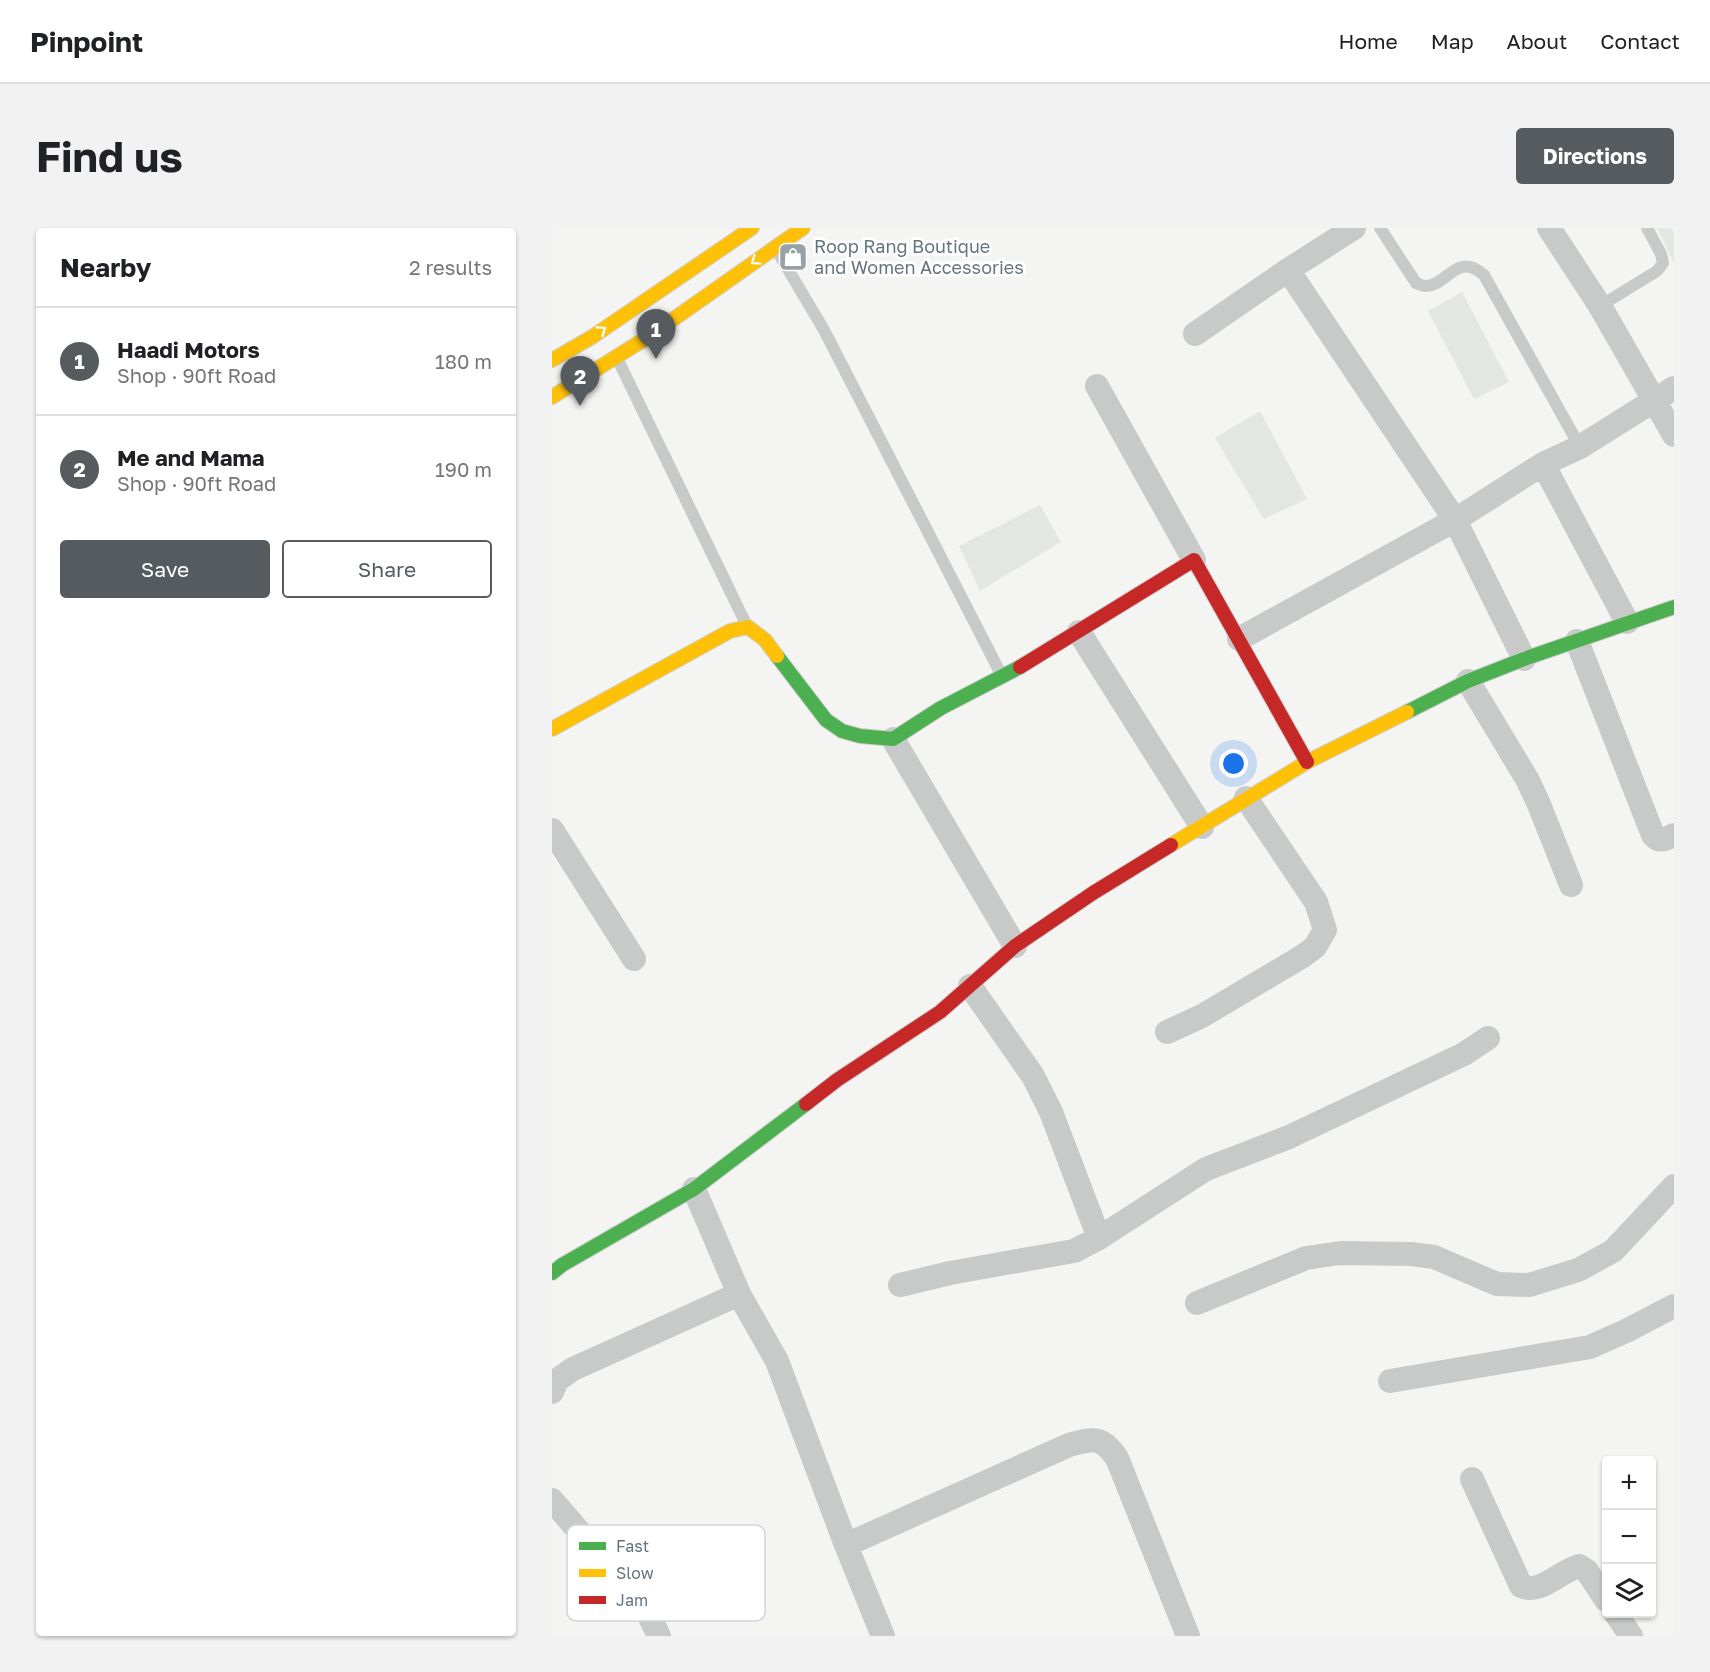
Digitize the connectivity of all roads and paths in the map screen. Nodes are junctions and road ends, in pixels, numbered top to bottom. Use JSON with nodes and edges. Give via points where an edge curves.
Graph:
{"nodes":[{"id":1,"x":752,"y":228,"type":"edge"},
{"id":2,"x":803,"y":228,"type":"edge"},
{"id":3,"x":1353,"y":228,"type":"edge"},
{"id":4,"x":1380,"y":228,"type":"edge"},
{"id":5,"x":1550,"y":228,"type":"edge"},
{"id":6,"x":1647,"y":228,"type":"edge"},
{"id":7,"x":775,"y":247,"type":"junction"},
{"id":8,"x":1288,"y":270,"type":"junction"},
{"id":9,"x":1600,"y":306,"type":"junction"},
{"id":10,"x":1195,"y":334,"type":"dead end"},
{"id":11,"x":617,"y":358,"type":"junction"},
{"id":12,"x":552,"y":360,"type":"edge"},
{"id":13,"x":1098,"y":386,"type":"dead end"},
{"id":14,"x":1664,"y":394,"type":"edge"},
{"id":15,"x":552,"y":398,"type":"edge"},
{"id":16,"x":1674,"y":435,"type":"edge"},
{"id":17,"x":1580,"y":447,"type":"junction"},
{"id":18,"x":1543,"y":464,"type":"junction"},
{"id":19,"x":1455,"y":520,"type":"junction"},
{"id":20,"x":1194,"y":560,"type":"junction"},
{"id":21,"x":1674,"y":607,"type":"edge"},
{"id":22,"x":1627,"y":622,"type":"junction"},
{"id":23,"x":748,"y":627,"type":"junction"},
{"id":24,"x":1079,"y":632,"type":"junction"},
{"id":25,"x":1239,"y":639,"type":"junction"},
{"id":26,"x":1577,"y":640,"type":"junction"},
{"id":27,"x":1524,"y":658,"type":"junction"},
{"id":28,"x":1003,"y":677,"type":"junction"},
{"id":29,"x":1468,"y":681,"type":"junction"},
{"id":30,"x":552,"y":729,"type":"edge"},
{"id":31,"x":893,"y":739,"type":"junction"},
{"id":32,"x":1307,"y":762,"type":"junction"},
{"id":33,"x":1246,"y":798,"type":"junction"},
{"id":34,"x":1202,"y":827,"type":"junction"},
{"id":35,"x":552,"y":830,"type":"edge"},
{"id":36,"x":1674,"y":835,"type":"edge"},
{"id":37,"x":1571,"y":885,"type":"dead end"},
{"id":38,"x":1015,"y":946,"type":"junction"},
{"id":39,"x":634,"y":959,"type":"dead end"},
{"id":40,"x":970,"y":986,"type":"junction"},
{"id":41,"x":1167,"y":1032,"type":"dead end"},
{"id":42,"x":1488,"y":1038,"type":"dead end"},
{"id":43,"x":1674,"y":1186,"type":"edge"},
{"id":44,"x":694,"y":1189,"type":"junction"},
{"id":45,"x":1099,"y":1238,"type":"junction"},
{"id":46,"x":552,"y":1273,"type":"edge"},
{"id":47,"x":900,"y":1285,"type":"dead end"},
{"id":48,"x":740,"y":1294,"type":"junction"},
{"id":49,"x":1197,"y":1303,"type":"dead end"},
{"id":50,"x":1674,"y":1306,"type":"edge"},
{"id":51,"x":1390,"y":1381,"type":"dead end"},
{"id":52,"x":552,"y":1392,"type":"edge"},
{"id":53,"x":1472,"y":1479,"type":"dead end"},
{"id":54,"x":552,"y":1500,"type":"edge"},
{"id":55,"x":573,"y":1525,"type":"edge"},
{"id":56,"x":846,"y":1545,"type":"junction"},
{"id":57,"x":1602,"y":1594,"type":"edge"},
{"id":58,"x":1619,"y":1618,"type":"edge"},
{"id":59,"x":652,"y":1621,"type":"edge"},
{"id":60,"x":659,"y":1636,"type":"edge"},
{"id":61,"x":883,"y":1636,"type":"edge"},
{"id":62,"x":1188,"y":1636,"type":"edge"},
{"id":63,"x":1631,"y":1636,"type":"edge"}],
"edges":[{"from":12,"to":1,"type":"main road","one_way":true},
{"from":2,"to":7,"type":"main road"},
{"from":3,"to":8,"type":"street"},
{"from":4,"to":17,"type":"lane","via":[[1416,283],[1435,283],[1467,266],[1484,275]]},
{"from":5,"to":9,"type":"street"},
{"from":6,"to":9,"type":"lane","via":[[1663,262],[1657,271]]},
{"from":7,"to":11,"type":"main road","one_way":true},
{"from":7,"to":28,"type":"lane","via":[[824,330]]},
{"from":8,"to":10,"type":"street"},
{"from":8,"to":19,"type":"street"},
{"from":9,"to":14,"type":"street"},
{"from":11,"to":15,"type":"main road"},
{"from":11,"to":23,"type":"lane"},
{"from":13,"to":20,"type":"street"},
{"from":14,"to":16,"type":"street"},
{"from":14,"to":17,"type":"street"},
{"from":17,"to":18,"type":"street"},
{"from":18,"to":19,"type":"street"},
{"from":18,"to":22,"type":"street"},
{"from":19,"to":25,"type":"street"},
{"from":19,"to":27,"type":"street"},
{"from":20,"to":24,"type":"main road"},
{"from":20,"to":25,"type":"main road"},
{"from":21,"to":22,"type":"main road"},
{"from":22,"to":26,"type":"main road"},
{"from":23,"to":30,"type":"main road","via":[[729,631]]},
{"from":23,"to":31,"type":"main road","via":[[765,640],[826,720],[851,734]]},
{"from":24,"to":28,"type":"main road"},
{"from":24,"to":34,"type":"street"},
{"from":25,"to":32,"type":"main road"},
{"from":26,"to":27,"type":"main road"},
{"from":26,"to":36,"type":"street","via":[[1653,835],[1662,840]]},
{"from":27,"to":29,"type":"main road"},
{"from":28,"to":31,"type":"main road","via":[[941,708]]},
{"from":29,"to":32,"type":"main road"},
{"from":29,"to":37,"type":"street","via":[[1527,779]]},
{"from":31,"to":38,"type":"street"},
{"from":32,"to":33,"type":"main road"},
{"from":33,"to":34,"type":"main road"},
{"from":33,"to":41,"type":"street","via":[[1316,902],[1325,930],[1315,947],[1303,956],[1202,1016]]},
{"from":34,"to":38,"type":"main road"},
{"from":35,"to":39,"type":"street"},
{"from":38,"to":40,"type":"main road"},
{"from":40,"to":44,"type":"main road","via":[[940,1012],[837,1080]]},
{"from":40,"to":45,"type":"street","via":[[1033,1076],[1051,1112]]},
{"from":42,"to":45,"type":"street","via":[[1464,1054],[1300,1132],[1206,1169]]},
{"from":43,"to":49,"type":"street","via":[[1613,1251],[1578,1270],[1529,1285],[1497,1284],[1434,1257],[1340,1253],[1306,1258]]},
{"from":44,"to":46,"type":"main road"},
{"from":44,"to":48,"type":"street"},
{"from":45,"to":47,"type":"street","via":[[1074,1251]]},
{"from":48,"to":52,"type":"street","via":[[573,1369],[557,1380]]},
{"from":48,"to":56,"type":"street","via":[[777,1361]]},
{"from":50,"to":51,"type":"street","via":[[1590,1347]]},
{"from":53,"to":57,"type":"street","via":[[1521,1586],[1539,1588],[1579,1566]]},
{"from":54,"to":55,"type":"street"},
{"from":56,"to":61,"type":"street"},
{"from":56,"to":62,"type":"street","via":[[1069,1445],[1097,1440],[1106,1444],[1117,1458]]},
{"from":58,"to":63,"type":"street"},
{"from":59,"to":60,"type":"street"}]}
